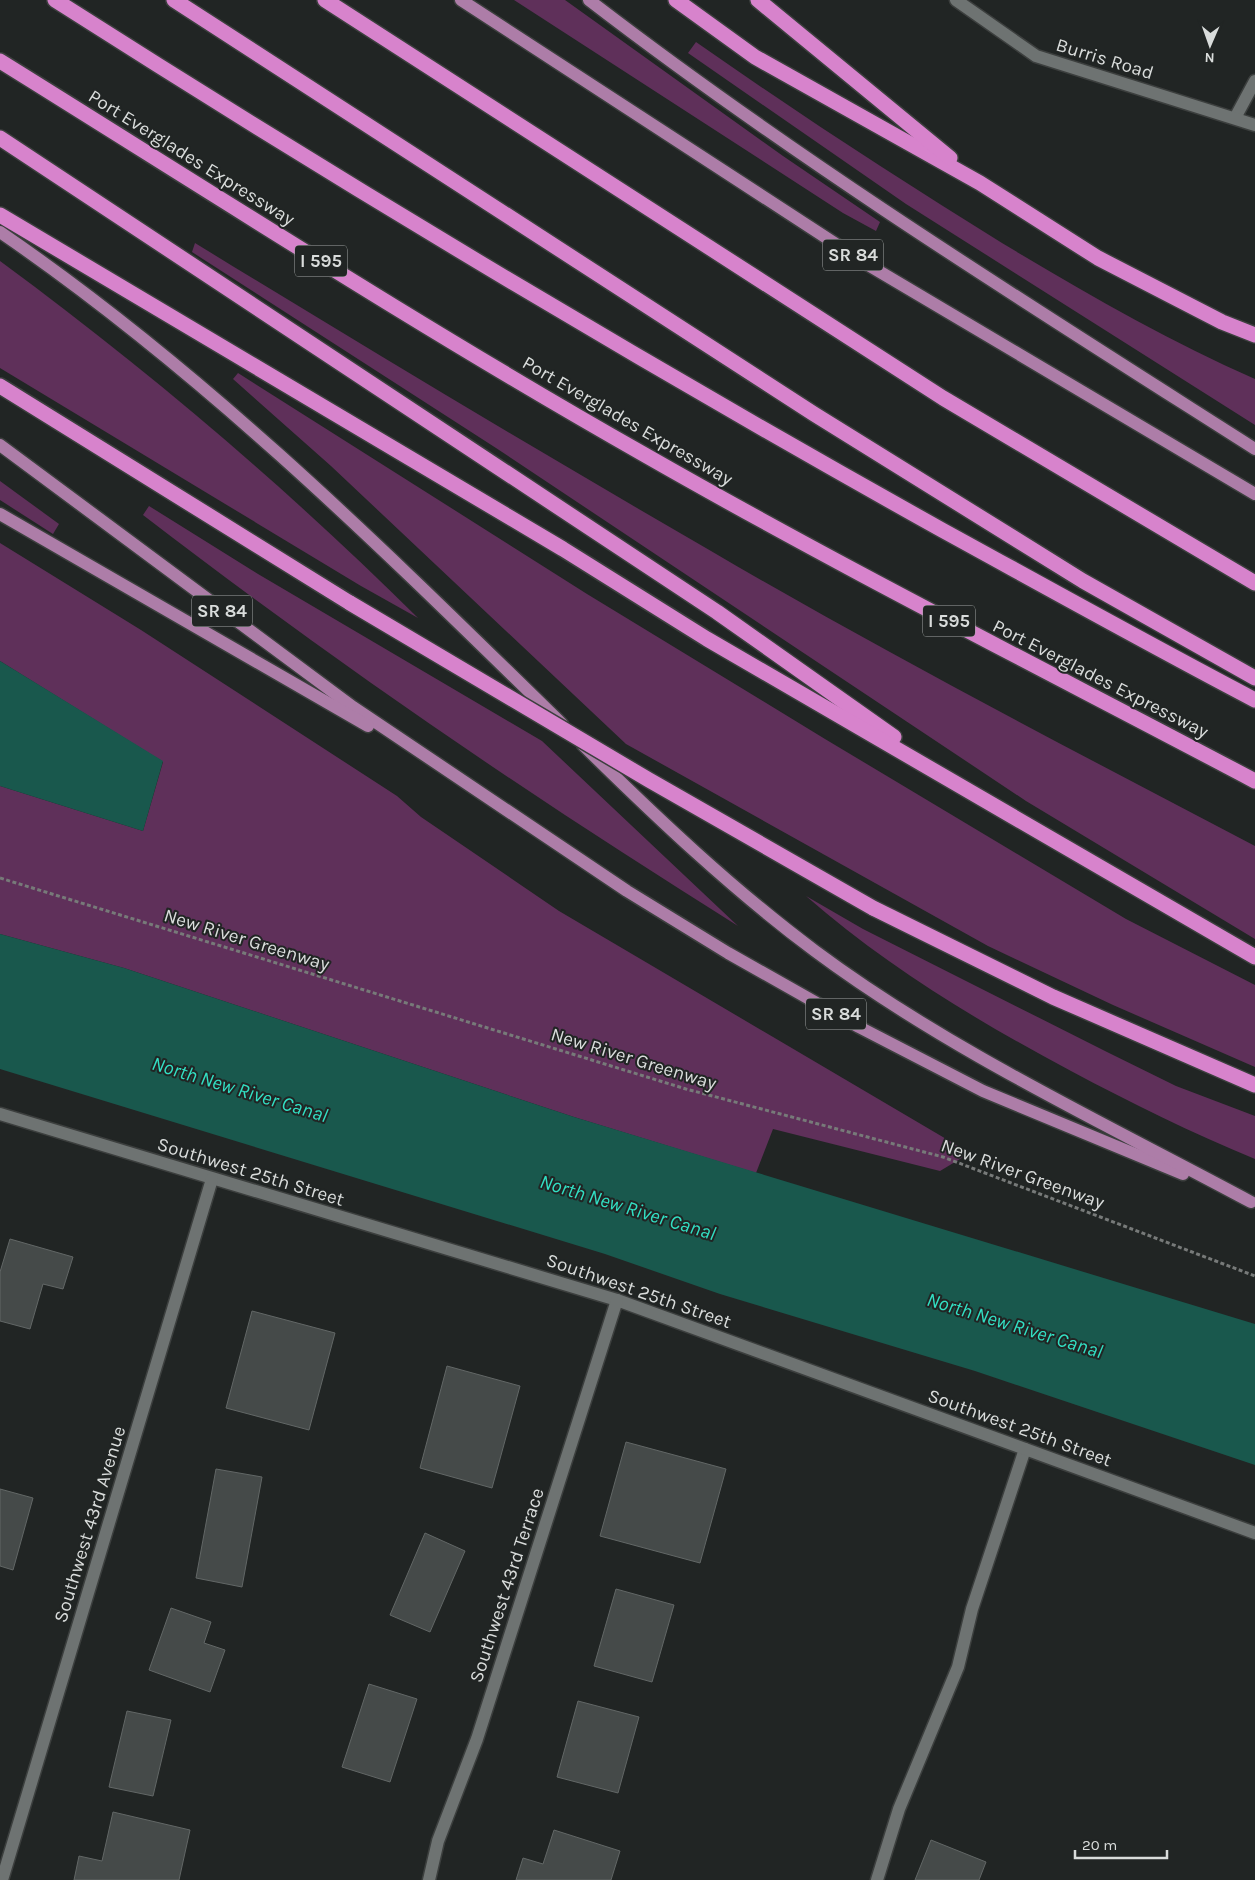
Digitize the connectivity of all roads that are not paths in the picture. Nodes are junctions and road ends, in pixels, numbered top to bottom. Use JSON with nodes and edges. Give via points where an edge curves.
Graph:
{"nodes":[{"id":1,"x":55,"y":0,"type":"edge"},
{"id":2,"x":174,"y":0,"type":"edge"},
{"id":3,"x":461,"y":0,"type":"edge"},
{"id":4,"x":588,"y":0,"type":"edge"},
{"id":5,"x":676,"y":0,"type":"edge"},
{"id":6,"x":758,"y":0,"type":"edge"},
{"id":7,"x":956,"y":0,"type":"edge"},
{"id":8,"x":329,"y":2,"type":"edge"},
{"id":9,"x":0,"y":61,"type":"edge"},
{"id":10,"x":1255,"y":81,"type":"edge"},
{"id":11,"x":1234,"y":118,"type":"junction"},
{"id":12,"x":1255,"y":125,"type":"edge"},
{"id":13,"x":0,"y":138,"type":"edge"},
{"id":14,"x":980,"y":183,"type":"junction"},
{"id":15,"x":0,"y":215,"type":"edge"},
{"id":16,"x":0,"y":232,"type":"edge"},
{"id":17,"x":1255,"y":335,"type":"edge"},
{"id":18,"x":0,"y":386,"type":"edge"},
{"id":19,"x":0,"y":445,"type":"edge"},
{"id":20,"x":1255,"y":450,"type":"edge"},
{"id":21,"x":1255,"y":494,"type":"edge"},
{"id":22,"x":0,"y":514,"type":"edge"},
{"id":23,"x":1255,"y":582,"type":"edge"},
{"id":24,"x":1255,"y":678,"type":"edge"},
{"id":25,"x":1255,"y":700,"type":"edge"},
{"id":26,"x":448,"y":773,"type":"junction"},
{"id":27,"x":1255,"y":781,"type":"edge"},
{"id":28,"x":977,"y":796,"type":"junction"},
{"id":29,"x":1255,"y":958,"type":"edge"},
{"id":30,"x":1255,"y":1085,"type":"edge"},
{"id":31,"x":0,"y":1114,"type":"edge"},
{"id":32,"x":212,"y":1180,"type":"junction"},
{"id":33,"x":1253,"y":1203,"type":"edge"},
{"id":34,"x":617,"y":1300,"type":"junction"},
{"id":35,"x":1025,"y":1449,"type":"junction"},
{"id":36,"x":1255,"y":1533,"type":"edge"},
{"id":37,"x":2,"y":1880,"type":"edge"},
{"id":38,"x":429,"y":1880,"type":"edge"},
{"id":39,"x":877,"y":1880,"type":"edge"}],
"edges":[{"from":1,"to":25,"type":"highway","via":[[534,296],[832,469]]},
{"from":2,"to":24,"type":"highway","via":[[814,414],[1082,581]]},
{"from":3,"to":21,"type":"main road","number":"SR 84","via":[[866,262]]},
{"from":4,"to":20,"type":"main road","via":[[665,59],[856,191]]},
{"from":5,"to":14,"type":"highway","via":[[755,57]]},
{"from":6,"to":14,"type":"highway"},
{"from":7,"to":11,"type":"street","name":"Burris Road","via":[[1036,56]]},
{"from":8,"to":23,"type":"highway","via":[[943,398]]},
{"from":9,"to":27,"type":"highway","name":"Port Everglades Expressway","number":"I 595","via":[[353,282],[645,455],[964,630]]},
{"from":10,"to":11,"type":"street"},
{"from":11,"to":12,"type":"street","name":"Burris Road"},
{"from":13,"to":28,"type":"highway","via":[[717,612]]},
{"from":14,"to":17,"type":"highway","via":[[1098,258],[1222,322]]},
{"from":15,"to":28,"type":"highway","via":[[563,549],[707,639]]},
{"from":16,"to":33,"type":"main road","via":[[130,330],[299,472],[382,548],[665,825],[741,892],[816,951],[891,1004],[993,1064]]},
{"from":18,"to":30,"type":"highway","bridge":true,"via":[[350,603],[873,908],[1053,997]]},
{"from":19,"to":26,"type":"main road","number":"SR 84","via":[[223,612]]},
{"from":22,"to":26,"type":"main road"},
{"from":26,"to":33,"type":"main road","number":"SR 84","via":[[627,891],[859,1027],[983,1091]]},
{"from":28,"to":29,"type":"highway"},
{"from":31,"to":32,"type":"street","name":"Southwest 25th Street"},
{"from":32,"to":34,"type":"street","name":"Southwest 25th Street"},
{"from":32,"to":37,"type":"street","name":"Southwest 43rd Avenue"},
{"from":34,"to":35,"type":"street","name":"Southwest 25th Street"},
{"from":34,"to":38,"type":"street","name":"Southwest 43rd Terrace","via":[[477,1739],[438,1841]]},
{"from":35,"to":36,"type":"street","name":"Southwest 25th Street"},
{"from":35,"to":39,"type":"street","via":[[972,1609],[958,1668],[899,1809]]}]}
